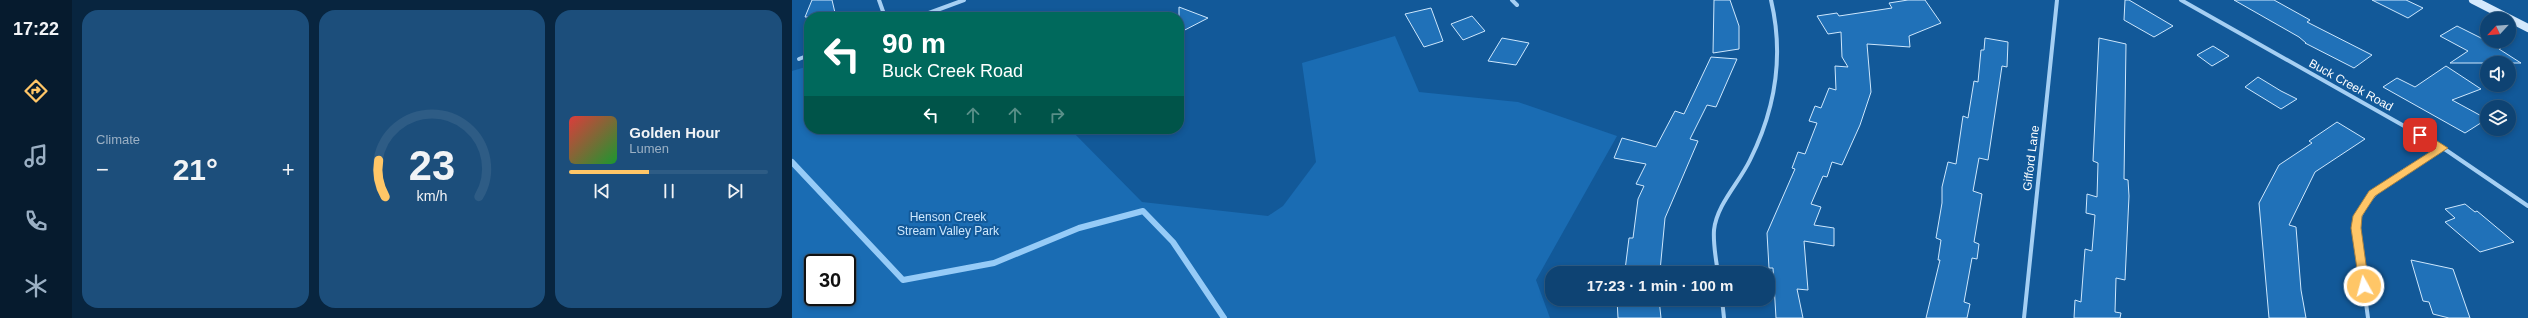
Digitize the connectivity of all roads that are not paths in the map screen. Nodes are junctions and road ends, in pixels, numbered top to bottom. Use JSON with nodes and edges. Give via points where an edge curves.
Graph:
{"nodes":[{"id":1,"x":879,"y":0,"type":"edge"},
{"id":2,"x":964,"y":0,"type":"edge"},
{"id":3,"x":1512,"y":0,"type":"edge"},
{"id":4,"x":1771,"y":0,"type":"edge"},
{"id":5,"x":2057,"y":0,"type":"edge"},
{"id":6,"x":2181,"y":0,"type":"edge"},
{"id":7,"x":2473,"y":0,"type":"edge"},
{"id":8,"x":1517,"y":5,"type":"dead end"},
{"id":9,"x":883,"y":12,"type":"edge"},
{"id":10,"x":932,"y":12,"type":"edge"},
{"id":11,"x":2528,"y":28,"type":"edge"},
{"id":12,"x":804,"y":57,"type":"edge"},
{"id":13,"x":800,"y":59,"type":"dead end"},
{"id":14,"x":2443,"y":148,"type":"junction"},
{"id":15,"x":2528,"y":206,"type":"edge"},
{"id":16,"x":1717,"y":266,"type":"edge"},
{"id":17,"x":1723,"y":306,"type":"edge"},
{"id":18,"x":1724,"y":318,"type":"edge"},
{"id":19,"x":2024,"y":318,"type":"edge"},
{"id":20,"x":2368,"y":318,"type":"edge"}],
"edges":[{"from":1,"to":9,"type":"street"},
{"from":2,"to":10,"type":"street"},
{"from":3,"to":8,"type":"street"},
{"from":4,"to":16,"type":"street","via":[[1777,17],[1779,39],[1776,84],[1760,137],[1740,180],[1722,202],[1719,211],[1714,234]]},
{"from":5,"to":19,"type":"street","name":"Gifford Lane"},
{"from":6,"to":14,"type":"street","name":"Buck Creek Road"},
{"from":7,"to":11,"type":"main road"},
{"from":12,"to":13,"type":"street"},
{"from":14,"to":15,"type":"street","name":"Buck Creek Road"},
{"from":14,"to":20,"type":"street","via":[[2372,194],[2358,216],[2356,228]]},
{"from":17,"to":18,"type":"street"}]}
